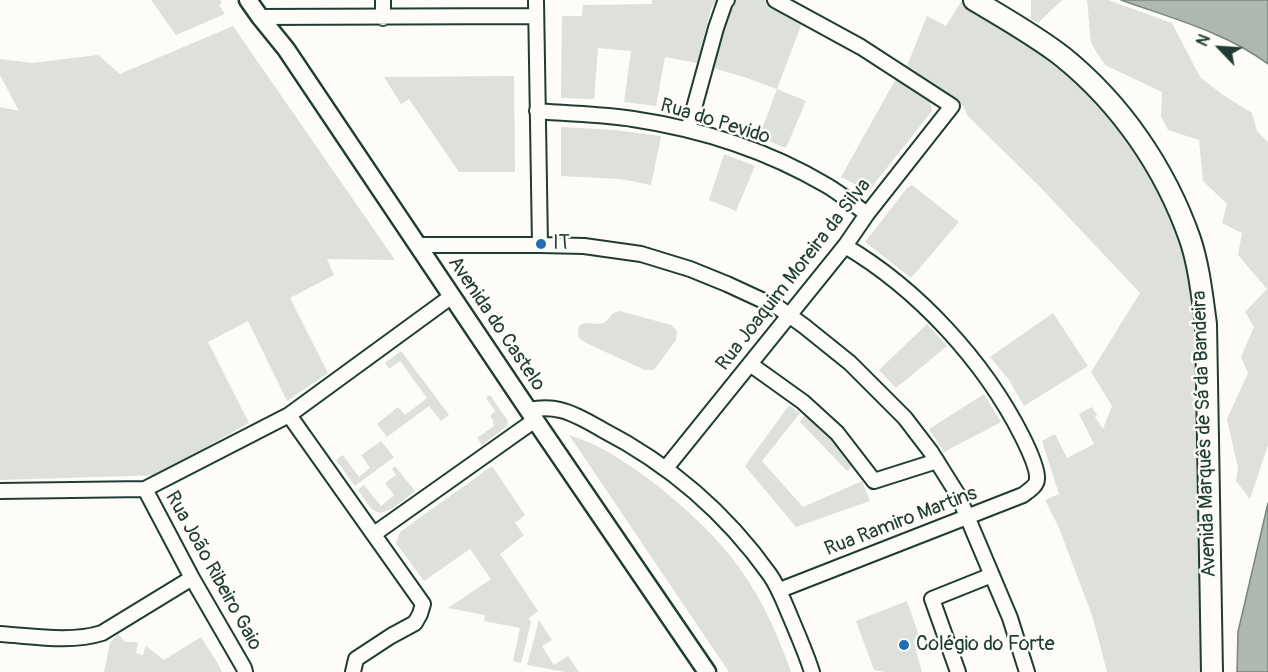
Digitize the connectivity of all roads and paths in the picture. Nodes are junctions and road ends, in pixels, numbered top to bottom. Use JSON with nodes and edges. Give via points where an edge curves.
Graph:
{"nodes":[{"id":1,"x":248,"y":0,"type":"edge"},
{"id":2,"x":383,"y":0,"type":"edge"},
{"id":3,"x":536,"y":0,"type":"edge"},
{"id":4,"x":727,"y":0,"type":"edge"},
{"id":5,"x":775,"y":0,"type":"edge"},
{"id":6,"x":974,"y":0,"type":"edge"},
{"id":7,"x":536,"y":16,"type":"junction"},
{"id":8,"x":260,"y":17,"type":"junction"},
{"id":9,"x":383,"y":18,"type":"junction"},
{"id":10,"x":537,"y":111,"type":"junction"},
{"id":11,"x":688,"y":130,"type":"junction"},
{"id":12,"x":867,"y":214,"type":"junction"},
{"id":13,"x":418,"y":245,"type":"junction"},
{"id":14,"x":540,"y":245,"type":"junction"},
{"id":15,"x":845,"y":246,"type":"junction"},
{"id":16,"x":452,"y":296,"type":"junction"},
{"id":17,"x":784,"y":312,"type":"junction"},
{"id":18,"x":750,"y":364,"type":"junction"},
{"id":19,"x":289,"y":415,"type":"junction"},
{"id":20,"x":531,"y":415,"type":"junction"},
{"id":21,"x":937,"y":461,"type":"junction"},
{"id":22,"x":666,"y":468,"type":"junction"},
{"id":23,"x":145,"y":489,"type":"junction"},
{"id":24,"x":0,"y":491,"type":"edge"},
{"id":25,"x":967,"y":516,"type":"junction"},
{"id":26,"x":374,"y":534,"type":"junction"},
{"id":27,"x":992,"y":575,"type":"junction"},
{"id":28,"x":192,"y":578,"type":"junction"},
{"id":29,"x":780,"y":590,"type":"junction"},
{"id":30,"x":0,"y":634,"type":"edge"},
{"id":31,"x":249,"y":671,"type":"edge"},
{"id":32,"x":353,"y":672,"type":"edge"},
{"id":33,"x":707,"y":672,"type":"edge"},
{"id":34,"x":812,"y":672,"type":"edge"},
{"id":35,"x":958,"y":672,"type":"edge"},
{"id":36,"x":1028,"y":672,"type":"edge"},
{"id":37,"x":1212,"y":672,"type":"edge"}],
"edges":[{"from":1,"to":8,"type":"street","name":"Avenida do Castelo"},
{"from":2,"to":9,"type":"street"},
{"from":3,"to":7,"type":"street"},
{"from":4,"to":11,"type":"street"},
{"from":5,"to":12,"type":"street","name":"Rua Joaquim Moreira da Silva","via":[[861,47],[952,106]]},
{"from":6,"to":37,"type":"main road","name":"Avenida Marquês de Sá da Bandeira","via":[[1061,56],[1125,119],[1171,193],[1190,240],[1206,324]]},
{"from":7,"to":9,"type":"street"},
{"from":7,"to":10,"type":"street"},
{"from":8,"to":9,"type":"street"},
{"from":8,"to":13,"type":"street","name":"Avenida do Castelo","via":[[286,49]]},
{"from":10,"to":11,"type":"street","name":"Rua do Pevido","via":[[632,118]]},
{"from":10,"to":14,"type":"street"},
{"from":11,"to":12,"type":"street","name":"Rua do Pevido","via":[[737,144],[789,166]]},
{"from":12,"to":15,"type":"street","name":"Rua Joaquim Moreira da Silva"},
{"from":13,"to":14,"type":"street"},
{"from":13,"to":16,"type":"street","name":"Avenida do Castelo"},
{"from":14,"to":17,"type":"street","via":[[641,254],[727,284]]},
{"from":15,"to":17,"type":"street","name":"Rua Joaquim Moreira da Silva"},
{"from":15,"to":25,"type":"street","name":"Rua Ramiro Martins","via":[[904,288],[948,329],[1010,412],[1031,455],[1038,478],[1035,485],[1023,495]]},
{"from":16,"to":19,"type":"street"},
{"from":16,"to":20,"type":"street","name":"Avenida do Castelo"},
{"from":17,"to":18,"type":"street","name":"Rua Joaquim Moreira da Silva"},
{"from":17,"to":21,"type":"street","via":[[850,363],[905,418]]},
{"from":18,"to":21,"type":"street","via":[[803,402],[837,433],[874,481]]},
{"from":18,"to":22,"type":"street","name":"Rua Joaquim Moreira da Silva"},
{"from":19,"to":23,"type":"street"},
{"from":19,"to":26,"type":"street"},
{"from":20,"to":22,"type":"street","via":[[545,408],[561,410],[611,434]]},
{"from":20,"to":26,"type":"street"},
{"from":20,"to":33,"type":"street","name":"Avenida do Castelo"},
{"from":21,"to":25,"type":"street"},
{"from":22,"to":29,"type":"street","via":[[722,517]]},
{"from":23,"to":24,"type":"street"},
{"from":23,"to":28,"type":"street","name":"Rua João Ribeiro Gaio"},
{"from":25,"to":27,"type":"street"},
{"from":25,"to":29,"type":"street","name":"Rua Ramiro Martins"},
{"from":26,"to":32,"type":"street","via":[[423,604],[415,623],[356,659]]},
{"from":27,"to":35,"type":"street","via":[[932,599]]},
{"from":27,"to":36,"type":"street"},
{"from":28,"to":30,"type":"street","via":[[90,637]]},
{"from":28,"to":31,"type":"street","name":"Rua João Ribeiro Gaio"},
{"from":29,"to":34,"type":"street"}]}
